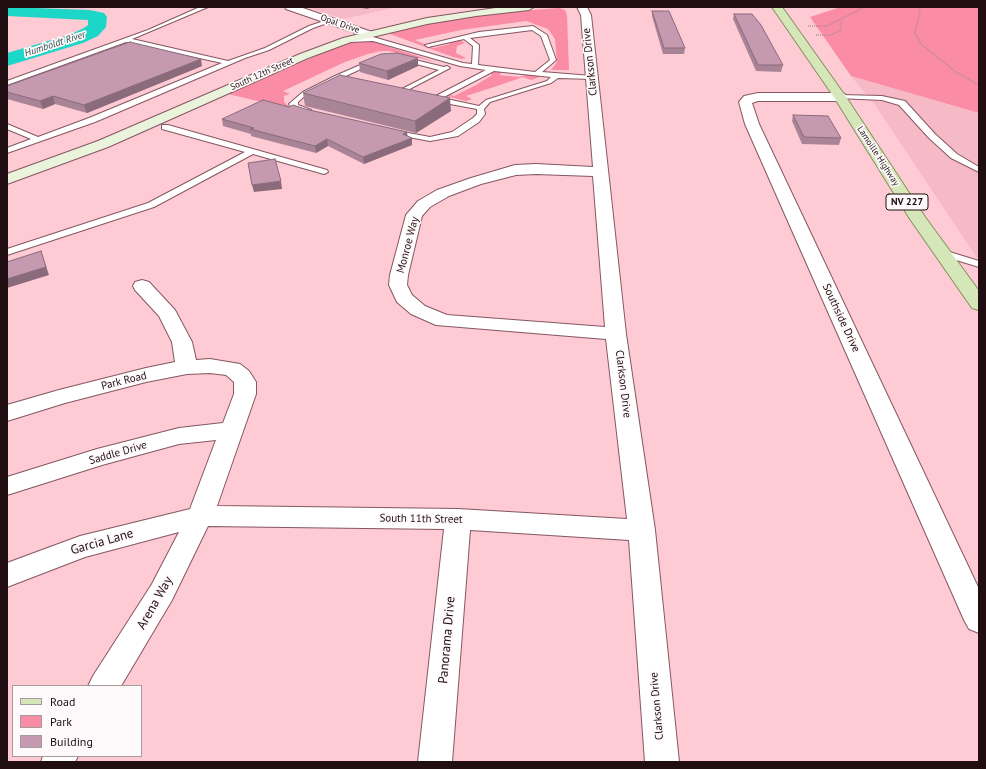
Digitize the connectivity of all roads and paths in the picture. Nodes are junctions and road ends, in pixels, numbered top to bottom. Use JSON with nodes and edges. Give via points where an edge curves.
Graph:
{"nodes":[{"id":1,"x":205,"y":7,"type":"edge"},
{"id":2,"x":290,"y":7,"type":"edge"},
{"id":3,"x":490,"y":7,"type":"edge"},
{"id":4,"x":529,"y":7,"type":"edge"},
{"id":5,"x":582,"y":7,"type":"edge"},
{"id":6,"x":777,"y":7,"type":"edge"},
{"id":7,"x":865,"y":7,"type":"edge"},
{"id":8,"x":919,"y":7,"type":"edge"},
{"id":9,"x":975,"y":7,"type":"edge"},
{"id":10,"x":979,"y":8,"type":"edge"},
{"id":11,"x":842,"y":20,"type":"junction"},
{"id":12,"x":330,"y":21,"type":"junction"},
{"id":13,"x":397,"y":27,"type":"junction"},
{"id":14,"x":795,"y":31,"type":"junction"},
{"id":15,"x":364,"y":33,"type":"junction"},
{"id":16,"x":465,"y":37,"type":"junction"},
{"id":17,"x":126,"y":40,"type":"junction"},
{"id":18,"x":347,"y":40,"type":"junction"},
{"id":19,"x":428,"y":45,"type":"dead end"},
{"id":20,"x":404,"y":47,"type":"junction"},
{"id":21,"x":398,"y":58,"type":"edge"},
{"id":22,"x":380,"y":59,"type":"edge"},
{"id":23,"x":229,"y":63,"type":"junction"},
{"id":24,"x":457,"y":64,"type":"junction"},
{"id":25,"x":474,"y":67,"type":"junction"},
{"id":26,"x":445,"y":69,"type":"junction"},
{"id":27,"x":493,"y":69,"type":"junction"},
{"id":28,"x":536,"y":74,"type":"junction"},
{"id":29,"x":556,"y":76,"type":"junction"},
{"id":30,"x":337,"y":78,"type":"junction"},
{"id":31,"x":592,"y":78,"type":"junction"},
{"id":32,"x":351,"y":81,"type":"edge"},
{"id":33,"x":7,"y":83,"type":"edge"},
{"id":34,"x":979,"y":85,"type":"edge"},
{"id":35,"x":414,"y":94,"type":"edge"},
{"id":36,"x":214,"y":95,"type":"junction"},
{"id":37,"x":840,"y":97,"type":"junction"},
{"id":38,"x":480,"y":108,"type":"junction"},
{"id":39,"x":316,"y":114,"type":"edge"},
{"id":40,"x":7,"y":126,"type":"edge"},
{"id":41,"x":165,"y":128,"type":"junction"},
{"id":42,"x":383,"y":130,"type":"edge"},
{"id":43,"x":39,"y":140,"type":"junction"},
{"id":44,"x":102,"y":144,"type":"junction"},
{"id":45,"x":7,"y":151,"type":"edge"},
{"id":46,"x":251,"y":152,"type":"junction"},
{"id":47,"x":979,"y":170,"type":"edge"},
{"id":48,"x":7,"y":172,"type":"edge"},
{"id":49,"x":324,"y":172,"type":"dead end"},
{"id":50,"x":600,"y":172,"type":"junction"},
{"id":51,"x":7,"y":179,"type":"edge"},
{"id":52,"x":7,"y":252,"type":"edge"},
{"id":53,"x":943,"y":253,"type":"junction"},
{"id":54,"x":979,"y":264,"type":"edge"},
{"id":55,"x":142,"y":286,"type":"dead end"},
{"id":56,"x":979,"y":304,"type":"edge"},
{"id":57,"x":616,"y":334,"type":"junction"},
{"id":58,"x":187,"y":367,"type":"junction"},
{"id":59,"x":7,"y":413,"type":"edge"},
{"id":60,"x":230,"y":430,"type":"junction"},
{"id":61,"x":7,"y":486,"type":"edge"},
{"id":62,"x":200,"y":516,"type":"junction"},
{"id":63,"x":458,"y":519,"type":"junction"},
{"id":64,"x":642,"y":530,"type":"junction"},
{"id":65,"x":7,"y":576,"type":"edge"},
{"id":66,"x":979,"y":620,"type":"edge"},
{"id":67,"x":105,"y":685,"type":"edge"},
{"id":68,"x":435,"y":762,"type":"edge"},
{"id":69,"x":662,"y":762,"type":"edge"}],
"edges":[{"from":1,"to":17,"type":"lane"},
{"from":2,"to":12,"type":"street","name":"Opal Drive"},
{"from":3,"to":15,"type":"main road","name":"South 12th Street","via":[[429,16]]},
{"from":4,"to":13,"type":"main road","name":"South 12th Street","via":[[476,13]]},
{"from":5,"to":31,"type":"street","name":"Clarkson Drive","via":[[586,15]]},
{"from":6,"to":14,"type":"main road","name":"Lamoille Highway","number":"NV 227"},
{"from":7,"to":11,"type":"path"},
{"from":8,"to":34,"type":"path","via":[[915,33],[921,44],[956,72]]},
{"from":9,"to":10,"type":"path"},
{"from":11,"to":14,"type":"path","via":[[827,26]]},
{"from":11,"to":14,"type":"path","via":[[840,31],[830,35]]},
{"from":12,"to":15,"type":"street","name":"Opal Drive"},
{"from":12,"to":23,"type":"lane","via":[[304,30],[271,48]]},
{"from":13,"to":15,"type":"main road","name":"South 12th Street"},
{"from":13,"to":20,"type":"lane","via":[[383,35]]},
{"from":14,"to":37,"type":"main road","name":"Lamoille Highway","number":"NV 227"},
{"from":15,"to":18,"type":"main road","name":"South 12th Street"},
{"from":15,"to":48,"type":"main road","name":"South 12th Street","via":[[286,56],[99,136]]},
{"from":16,"to":19,"type":"lane"},
{"from":16,"to":25,"type":"lane","via":[[476,45]]},
{"from":16,"to":28,"type":"lane","via":[[514,29],[537,29],[544,35],[553,60]]},
{"from":17,"to":23,"type":"lane"},
{"from":17,"to":33,"type":"lane"},
{"from":18,"to":20,"type":"lane","via":[[370,38]]},
{"from":18,"to":36,"type":"main road","name":"South 12th Street"},
{"from":20,"to":24,"type":"lane"},
{"from":21,"to":26,"type":"lane"},
{"from":22,"to":30,"type":"lane"},
{"from":23,"to":43,"type":"lane"},
{"from":24,"to":25,"type":"lane"},
{"from":24,"to":26,"type":"lane"},
{"from":25,"to":27,"type":"lane"},
{"from":26,"to":35,"type":"lane","via":[[396,91]]},
{"from":27,"to":28,"type":"lane"},
{"from":27,"to":38,"type":"lane","via":[[432,98]]},
{"from":28,"to":29,"type":"lane"},
{"from":29,"to":31,"type":"lane"},
{"from":29,"to":38,"type":"lane","via":[[549,82],[488,101]]},
{"from":30,"to":32,"type":"lane"},
{"from":30,"to":39,"type":"lane","via":[[294,101],[295,107]]},
{"from":31,"to":50,"type":"street","name":"Clarkson Drive"},
{"from":36,"to":41,"type":"main road","via":[[209,102]]},
{"from":36,"to":44,"type":"main road","name":"South 12th Street"},
{"from":37,"to":47,"type":"lane","via":[[882,98],[902,104],[954,156]]},
{"from":37,"to":53,"type":"main road","name":"Lamoille Highway","number":"NV 227","via":[[918,219]]},
{"from":37,"to":66,"type":"street","name":"Southside Drive","via":[[758,97],[745,102],[752,124]]},
{"from":38,"to":42,"type":"lane","via":[[481,114],[476,120],[449,136],[430,139]]},
{"from":40,"to":43,"type":"lane"},
{"from":41,"to":44,"type":"main road","via":[[135,139]]},
{"from":41,"to":46,"type":"lane"},
{"from":43,"to":45,"type":"lane"},
{"from":44,"to":51,"type":"main road","name":"South 12th Street"},
{"from":46,"to":49,"type":"lane"},
{"from":46,"to":52,"type":"lane","via":[[151,205]]},
{"from":50,"to":57,"type":"street","name":"Clarkson Drive"},
{"from":50,"to":57,"type":"street","name":"Monroe Way","via":[[515,170],[443,193],[424,204],[414,215],[398,285],[404,298],[418,310],[443,321]]},
{"from":53,"to":54,"type":"lane"},
{"from":53,"to":56,"type":"main road","name":"Lamoille Highway","number":"NV 227"},
{"from":55,"to":58,"type":"street","via":[[168,314],[182,342]]},
{"from":57,"to":64,"type":"street","name":"Clarkson Drive"},
{"from":58,"to":59,"type":"street","name":"Park Road","via":[[146,375]]},
{"from":58,"to":60,"type":"street","name":"Park Road","via":[[210,366],[232,369],[241,376],[245,382],[245,394]]},
{"from":60,"to":61,"type":"street","name":"Saddle Drive","via":[[179,436]]},
{"from":60,"to":62,"type":"street"},
{"from":62,"to":63,"type":"street","name":"South 11th Street"},
{"from":62,"to":65,"type":"street","name":"Garcia Lane","via":[[80,547]]},
{"from":62,"to":67,"type":"street","name":"Arena Way","via":[[162,592]]},
{"from":63,"to":64,"type":"street","name":"South 11th Street"},
{"from":63,"to":68,"type":"street","name":"Panorama Drive"},
{"from":64,"to":69,"type":"street","name":"Clarkson Drive"}]}
